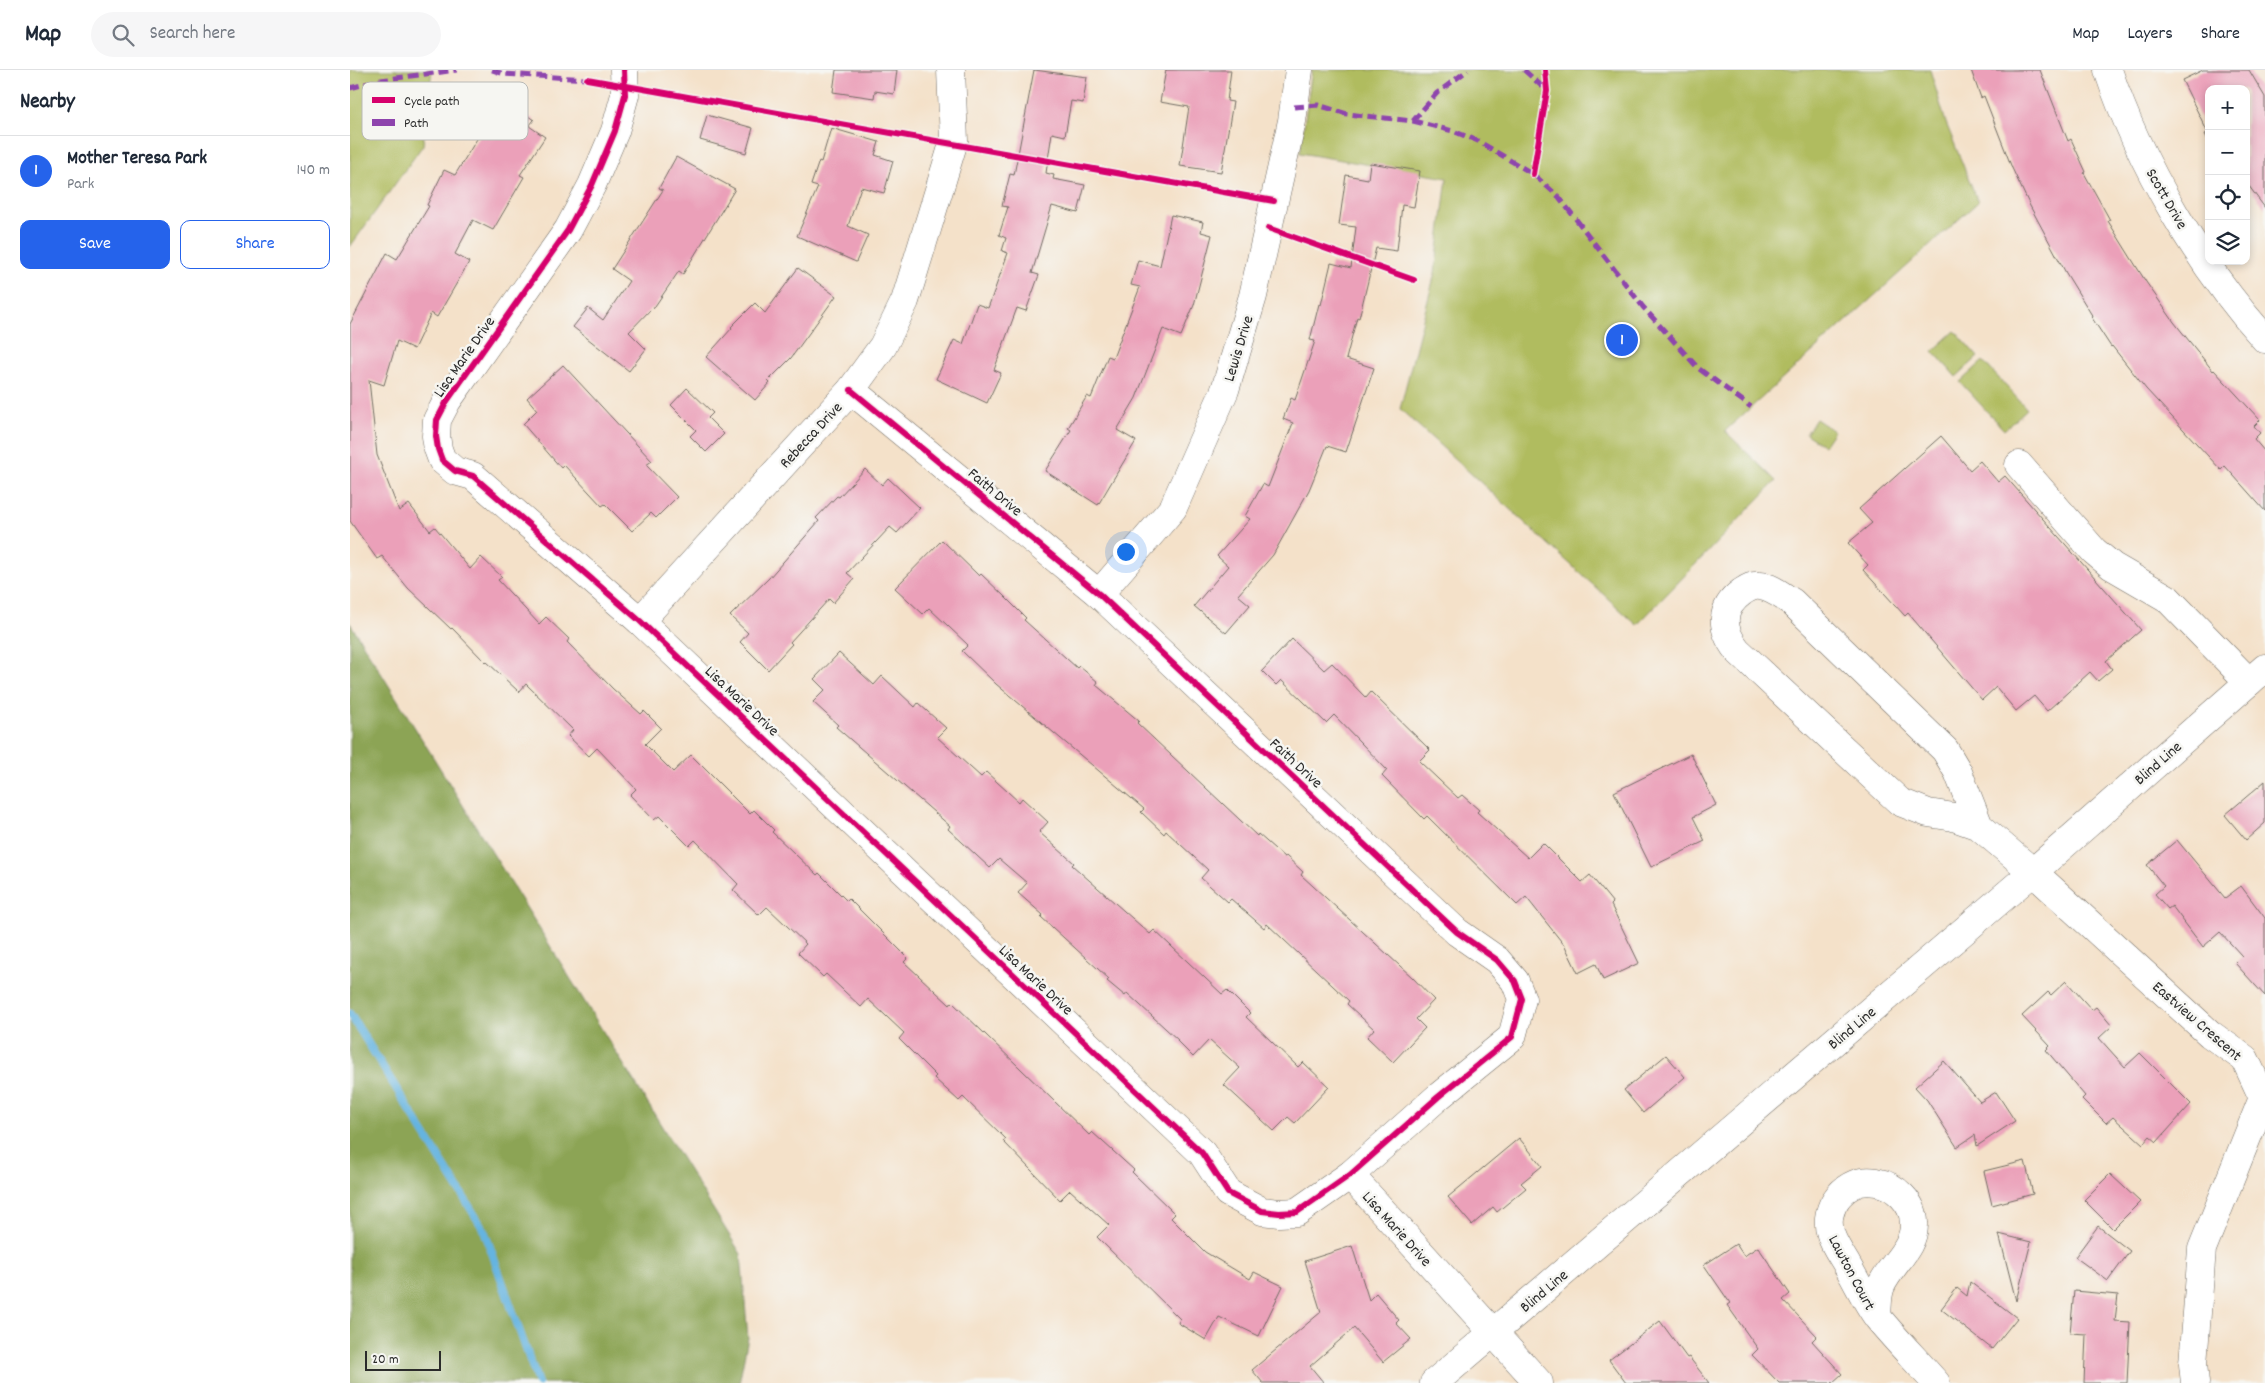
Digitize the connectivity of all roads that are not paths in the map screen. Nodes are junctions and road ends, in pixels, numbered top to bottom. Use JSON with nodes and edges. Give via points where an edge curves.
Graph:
{"nodes":[{"id":1,"x":624,"y":70,"type":"edge"},
{"id":2,"x":951,"y":70,"type":"edge"},
{"id":3,"x":1298,"y":70,"type":"edge"},
{"id":4,"x":2108,"y":70,"type":"edge"},
{"id":5,"x":2265,"y":339,"type":"edge"},
{"id":6,"x":851,"y":390,"type":"junction"},
{"id":7,"x":2019,"y":466,"type":"dead end"},
{"id":8,"x":1099,"y":594,"type":"junction"},
{"id":9,"x":640,"y":621,"type":"junction"},
{"id":10,"x":2257,"y":675,"type":"edge"},
{"id":11,"x":1979,"y":826,"type":"junction"},
{"id":12,"x":2033,"y":872,"type":"junction"},
{"id":13,"x":1350,"y":1175,"type":"junction"},
{"id":14,"x":1877,"y":1316,"type":"dead end"},
{"id":15,"x":1493,"y":1332,"type":"junction"},
{"id":16,"x":1434,"y":1383,"type":"edge"},
{"id":17,"x":1539,"y":1383,"type":"edge"},
{"id":18,"x":1936,"y":1383,"type":"edge"},
{"id":19,"x":2195,"y":1383,"type":"edge"}],
"edges":[{"from":1,"to":9,"type":"street","name":"Lisa Marie Drive","via":[[625,94],[616,131],[592,185],[568,230],[447,401],[437,420],[436,436],[442,460],[455,471],[473,476]]},
{"from":2,"to":6,"type":"street","name":"Rebecca Drive","via":[[954,141],[926,235],[905,300],[886,338]]},
{"from":3,"to":8,"type":"street","name":"Lewis Drive","via":[[1292,121],[1253,296],[1225,390],[1173,508]]},
{"from":4,"to":5,"type":"street","name":"Scott Drive","via":[[2124,113],[2170,205],[2224,288]]},
{"from":6,"to":8,"type":"street","name":"Faith Drive"},
{"from":6,"to":9,"type":"street","name":"Rebecca Drive"},
{"from":7,"to":10,"type":"street","via":[[2094,551],[2112,566],[2167,598]]},
{"from":8,"to":13,"type":"street","name":"Faith Drive","via":[[1456,932],[1497,960],[1515,981],[1522,998],[1512,1037]]},
{"from":9,"to":13,"type":"street","name":"Lisa Marie Drive","via":[[1202,1153],[1228,1193],[1262,1211],[1297,1212]]},
{"from":10,"to":12,"type":"street","name":"Blind Line"},
{"from":11,"to":11,"type":"street","via":[[1961,778],[1944,750],[1796,606],[1762,586],[1753,586],[1730,604],[1725,615],[1725,627],[1737,650],[1900,802]]},
{"from":11,"to":12,"type":"street","name":"Eastview Crescent"},
{"from":12,"to":15,"type":"street","name":"Blind Line"},
{"from":12,"to":19,"type":"street","name":"Eastview Crescent","via":[[2210,1034],[2245,1059],[2263,1098],[2202,1249],[2193,1364]]},
{"from":13,"to":15,"type":"street","name":"Lisa Marie Drive"},
{"from":14,"to":18,"type":"street","name":"Lawton Court"},
{"from":15,"to":16,"type":"street","name":"Blind Line"},
{"from":15,"to":17,"type":"street"}]}
